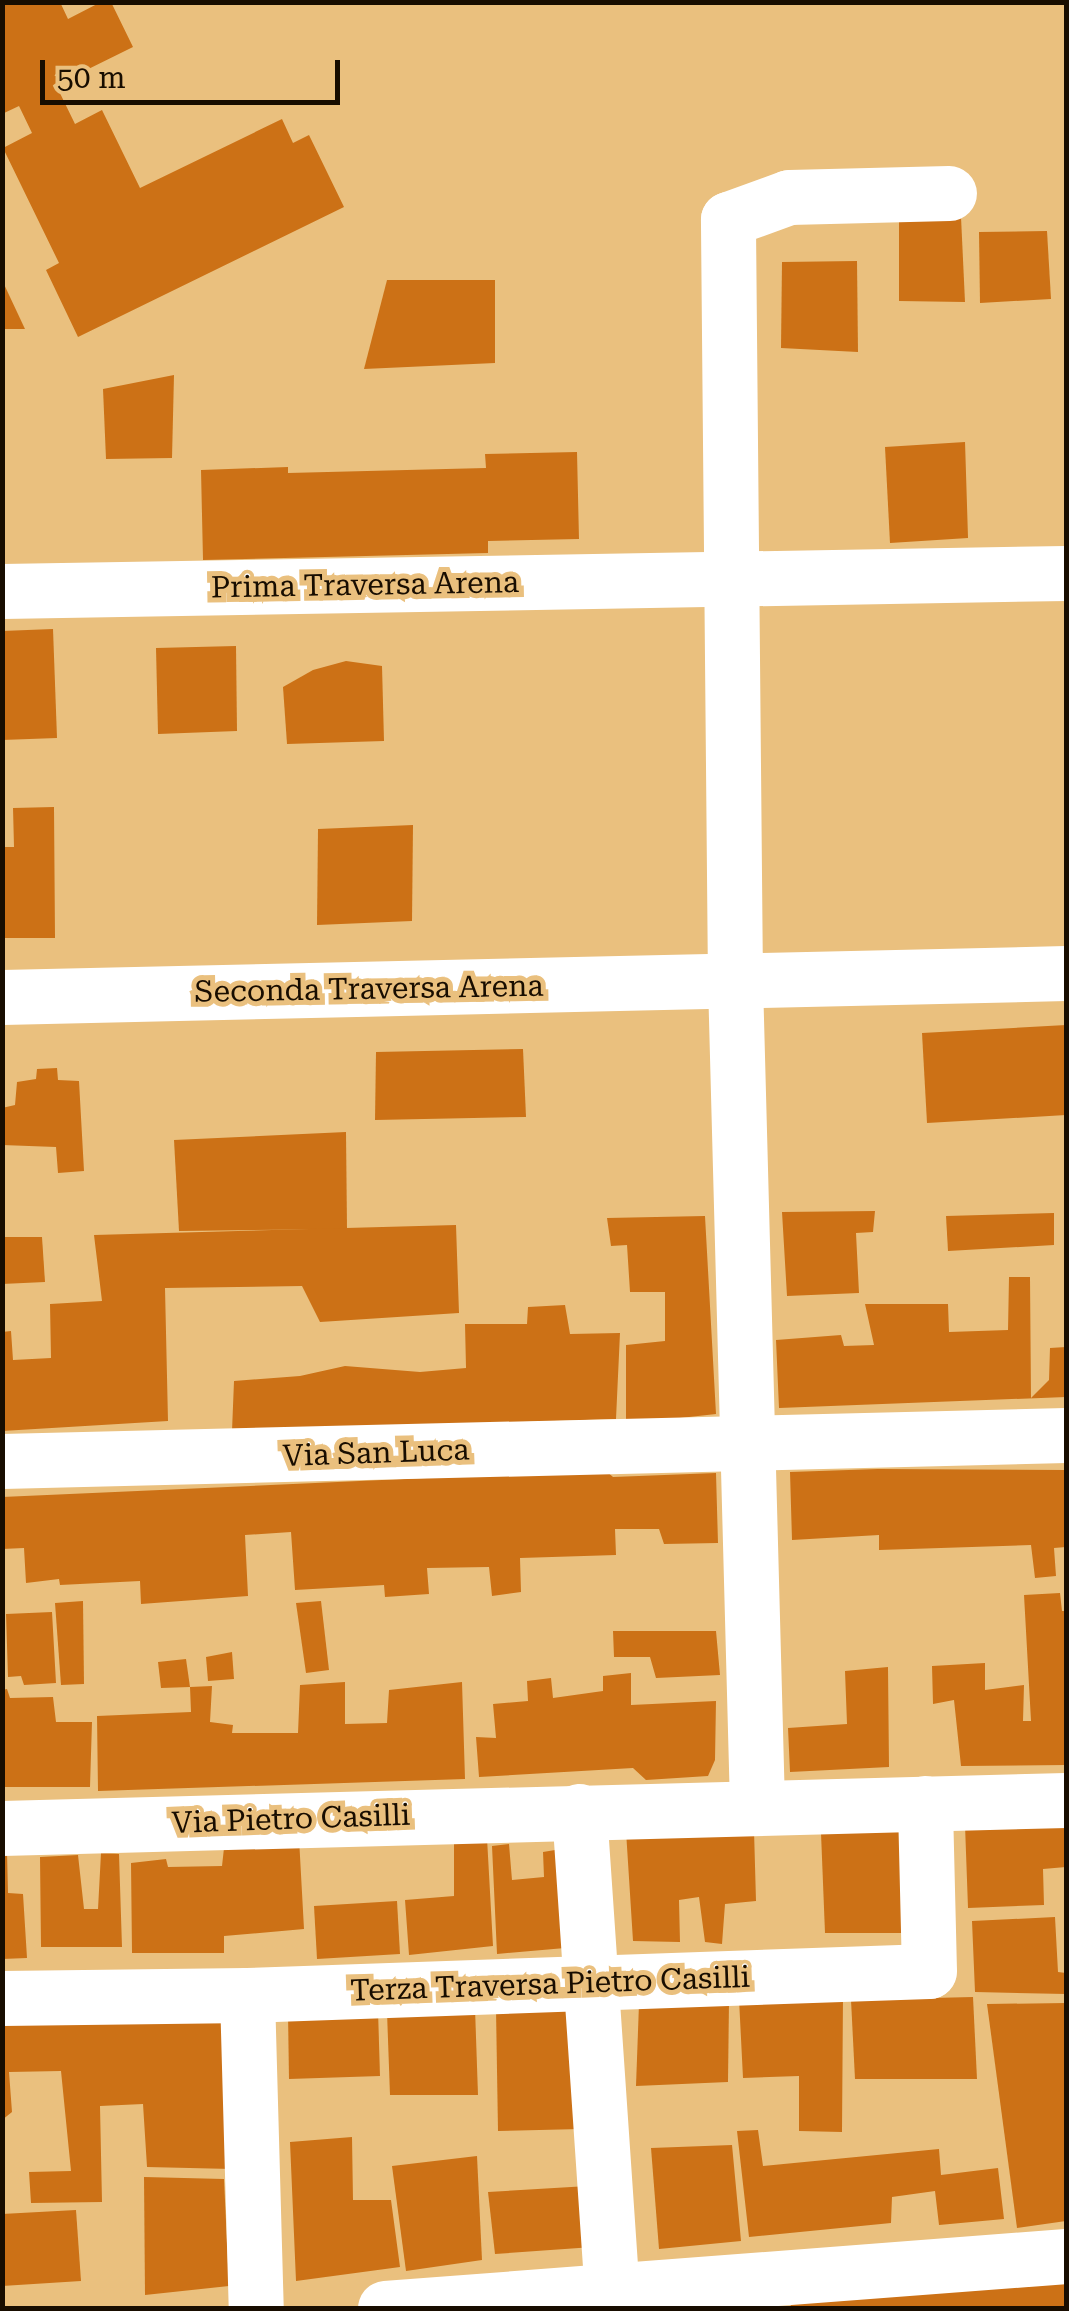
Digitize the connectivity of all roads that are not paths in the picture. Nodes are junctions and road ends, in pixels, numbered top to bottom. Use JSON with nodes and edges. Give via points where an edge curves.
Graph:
{"nodes":[{"id":1,"x":949,"y":193,"type":"dead end"},
{"id":2,"x":1066,"y":572,"type":"edge"},
{"id":3,"x":728,"y":578,"type":"junction"},
{"id":4,"x":2,"y":592,"type":"edge"},
{"id":5,"x":1066,"y":973,"type":"edge"},
{"id":6,"x":735,"y":982,"type":"junction"},
{"id":7,"x":2,"y":997,"type":"edge"},
{"id":8,"x":1066,"y":1435,"type":"edge"},
{"id":9,"x":749,"y":1442,"type":"junction"},
{"id":10,"x":2,"y":1461,"type":"edge"},
{"id":11,"x":1066,"y":1800,"type":"edge"},
{"id":12,"x":926,"y":1803,"type":"junction"},
{"id":13,"x":757,"y":1806,"type":"junction"},
{"id":14,"x":579,"y":1811,"type":"junction"},
{"id":15,"x":2,"y":1828,"type":"edge"},
{"id":16,"x":591,"y":1980,"type":"junction"},
{"id":17,"x":247,"y":1995,"type":"junction"},
{"id":18,"x":2,"y":1998,"type":"edge"},
{"id":19,"x":1066,"y":2256,"type":"edge"},
{"id":20,"x":612,"y":2291,"type":"junction"},
{"id":21,"x":256,"y":2308,"type":"edge"},
{"id":22,"x":385,"y":2308,"type":"edge"}],
"edges":[{"from":1,"to":3,"type":"street","via":[[789,197],[728,219]]},
{"from":2,"to":3,"type":"street","name":"Prima Traversa Arena"},
{"from":3,"to":4,"type":"street","name":"Prima Traversa Arena"},
{"from":3,"to":6,"type":"street"},
{"from":5,"to":6,"type":"street","name":"Seconda Traversa Arena"},
{"from":6,"to":7,"type":"street","name":"Seconda Traversa Arena"},
{"from":6,"to":9,"type":"street"},
{"from":8,"to":9,"type":"street","name":"Via San Luca"},
{"from":9,"to":10,"type":"street","name":"Via San Luca"},
{"from":9,"to":13,"type":"street"},
{"from":11,"to":12,"type":"street","name":"Via Pietro Casilli"},
{"from":12,"to":13,"type":"street","name":"Via Pietro Casilli"},
{"from":12,"to":16,"type":"street","name":"Terza Traversa Pietro Casilli","via":[[929,1971]]},
{"from":13,"to":14,"type":"street","name":"Via Pietro Casilli"},
{"from":14,"to":15,"type":"street","name":"Via Pietro Casilli"},
{"from":14,"to":16,"type":"street"},
{"from":16,"to":17,"type":"street","name":"Terza Traversa Pietro Casilli"},
{"from":16,"to":20,"type":"street"},
{"from":17,"to":18,"type":"street","name":"Terza Traversa Pietro Casilli"},
{"from":17,"to":21,"type":"street"},
{"from":19,"to":20,"type":"street"},
{"from":20,"to":22,"type":"street"}]}
